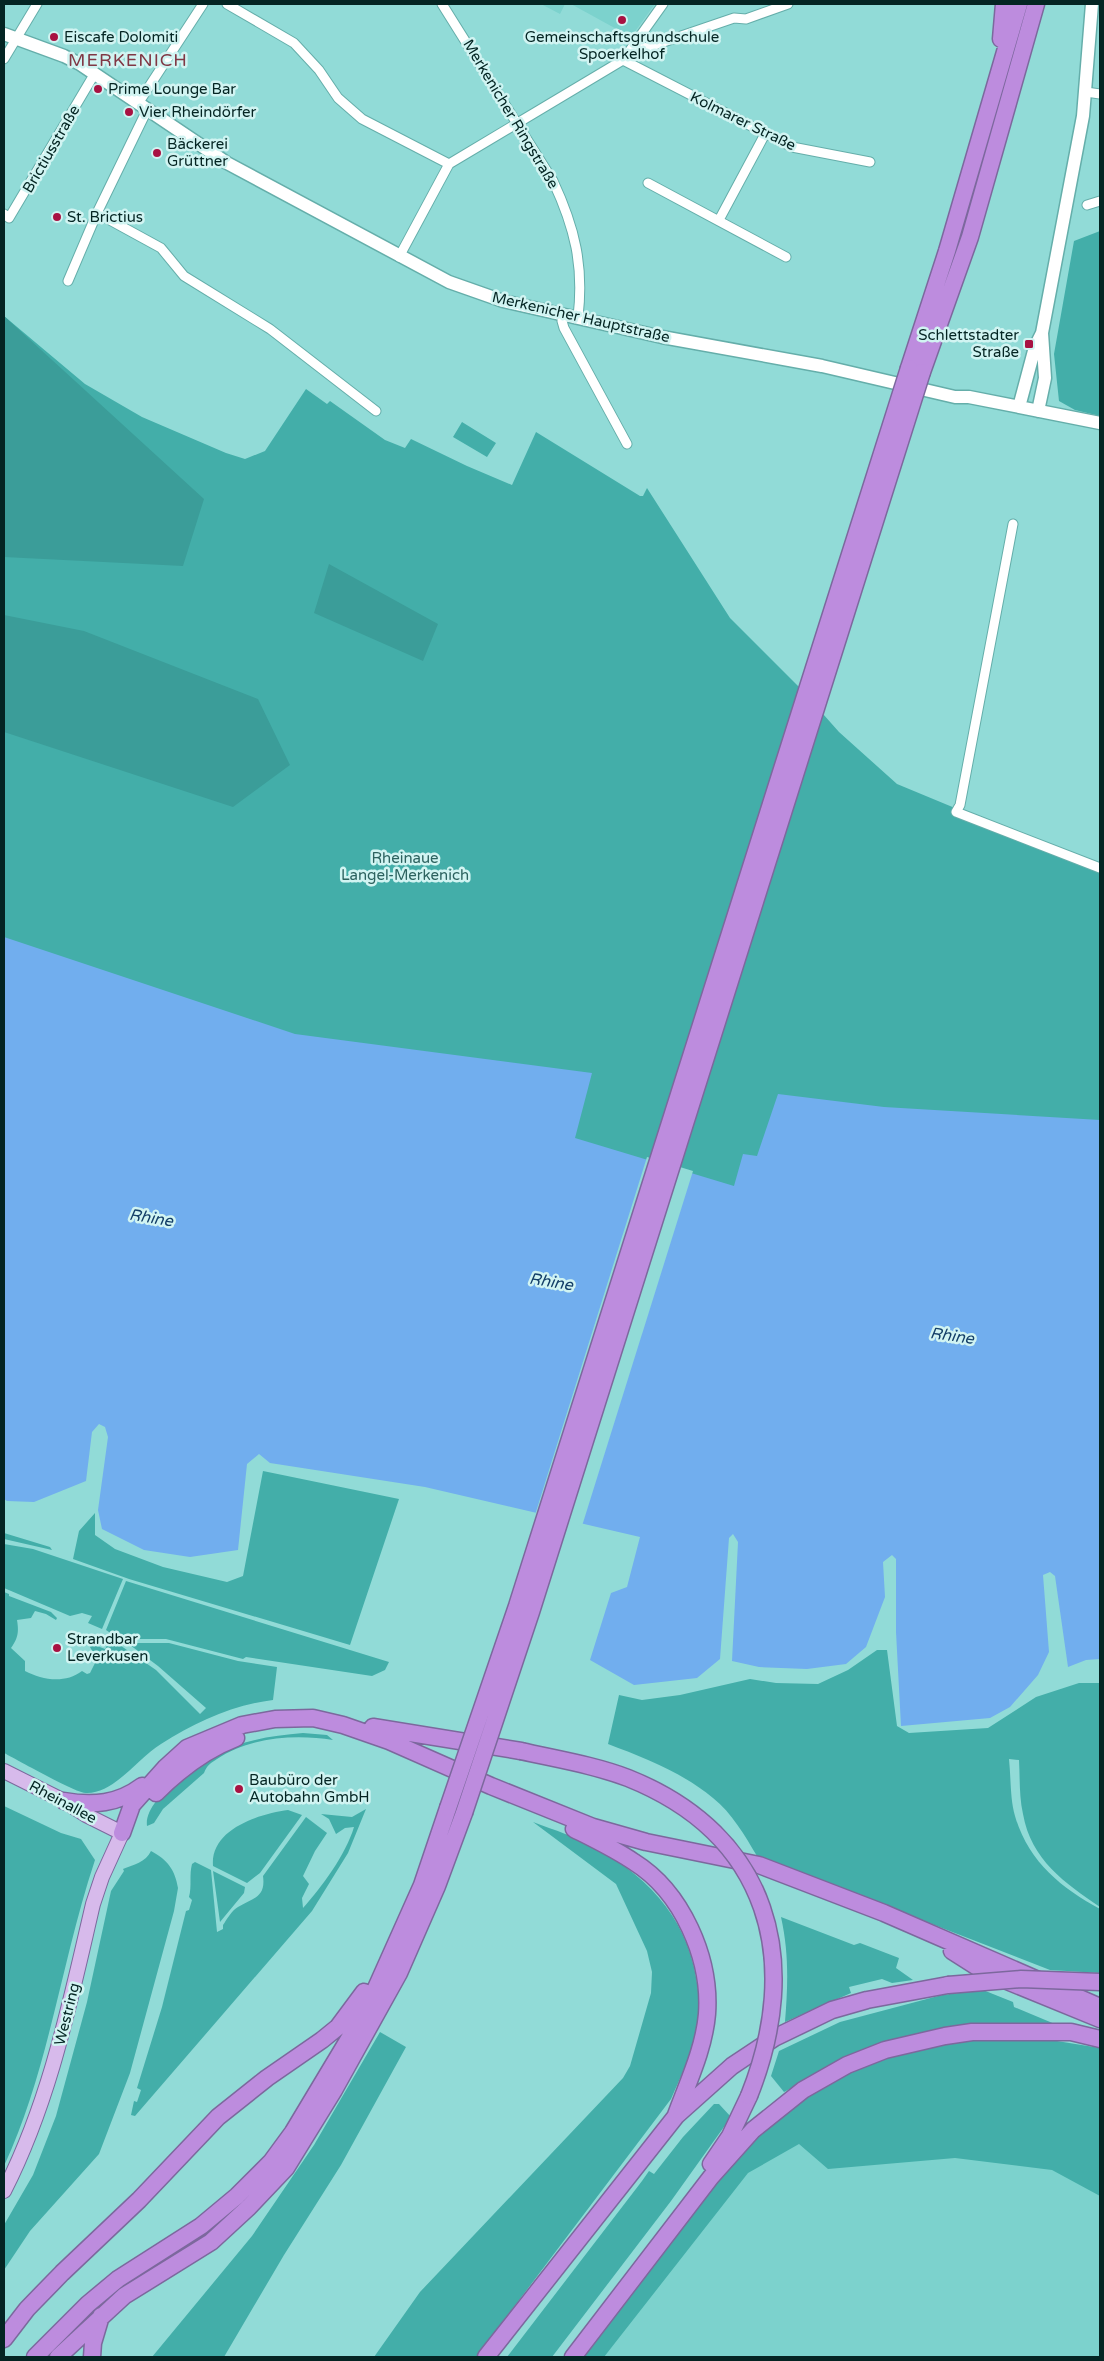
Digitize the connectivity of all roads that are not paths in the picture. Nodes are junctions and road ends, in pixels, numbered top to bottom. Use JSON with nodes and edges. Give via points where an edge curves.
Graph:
{"nodes":[{"id":1,"x":37,"y":4,"type":"edge"},
{"id":2,"x":203,"y":4,"type":"edge"},
{"id":3,"x":226,"y":4,"type":"edge"},
{"id":4,"x":442,"y":4,"type":"edge"},
{"id":5,"x":663,"y":4,"type":"edge"},
{"id":6,"x":788,"y":4,"type":"edge"},
{"id":7,"x":1004,"y":4,"type":"edge"},
{"id":8,"x":1019,"y":4,"type":"edge"},
{"id":9,"x":1036,"y":4,"type":"edge"},
{"id":10,"x":1092,"y":4,"type":"edge"},
{"id":11,"x":10,"y":36,"type":"edge"},
{"id":12,"x":635,"y":44,"type":"junction"},
{"id":13,"x":4,"y":59,"type":"edge"},
{"id":14,"x":623,"y":60,"type":"junction"},
{"id":15,"x":95,"y":73,"type":"junction"},
{"id":16,"x":1086,"y":92,"type":"junction"},
{"id":17,"x":1100,"y":94,"type":"edge"},
{"id":18,"x":991,"y":104,"type":"junction"},
{"id":19,"x":143,"y":105,"type":"junction"},
{"id":20,"x":518,"y":124,"type":"junction"},
{"id":21,"x":765,"y":134,"type":"junction"},
{"id":22,"x":870,"y":162,"type":"dead end"},
{"id":23,"x":449,"y":164,"type":"junction"},
{"id":24,"x":648,"y":183,"type":"dead end"},
{"id":25,"x":1100,"y":201,"type":"edge"},
{"id":26,"x":1087,"y":205,"type":"dead end"},
{"id":27,"x":97,"y":212,"type":"junction"},
{"id":28,"x":4,"y":214,"type":"edge"},
{"id":29,"x":719,"y":220,"type":"junction"},
{"id":30,"x":399,"y":257,"type":"junction"},
{"id":31,"x":786,"y":257,"type":"dead end"},
{"id":32,"x":68,"y":281,"type":"dead end"},
{"id":33,"x":564,"y":315,"type":"junction"},
{"id":34,"x":578,"y":318,"type":"junction"},
{"id":35,"x":1042,"y":333,"type":"junction"},
{"id":36,"x":916,"y":370,"type":"junction"},
{"id":37,"x":1019,"y":407,"type":"junction"},
{"id":38,"x":376,"y":410,"type":"dead end"},
{"id":39,"x":1038,"y":411,"type":"junction"},
{"id":40,"x":1100,"y":423,"type":"edge"},
{"id":41,"x":627,"y":444,"type":"dead end"},
{"id":42,"x":1013,"y":524,"type":"dead end"},
{"id":43,"x":1100,"y":868,"type":"edge"},
{"id":44,"x":328,"y":1721,"type":"junction"},
{"id":45,"x":165,"y":1768,"type":"junction"},
{"id":46,"x":4,"y":1771,"type":"edge"},
{"id":47,"x":64,"y":1801,"type":"junction"},
{"id":48,"x":565,"y":1824,"type":"junction"},
{"id":49,"x":122,"y":1833,"type":"junction"},
{"id":50,"x":399,"y":1941,"type":"junction"},
{"id":51,"x":1100,"y":1982,"type":"edge"},
{"id":52,"x":1100,"y":2008,"type":"edge"},
{"id":53,"x":1100,"y":2019,"type":"edge"},
{"id":54,"x":1100,"y":2040,"type":"edge"},
{"id":55,"x":676,"y":2116,"type":"junction"},
{"id":56,"x":4,"y":2191,"type":"edge"},
{"id":57,"x":640,"y":2270,"type":"junction"},
{"id":58,"x":101,"y":2315,"type":"junction"},
{"id":59,"x":4,"y":2339,"type":"edge"},
{"id":60,"x":35,"y":2357,"type":"edge"},
{"id":61,"x":58,"y":2357,"type":"edge"},
{"id":62,"x":92,"y":2357,"type":"edge"},
{"id":63,"x":486,"y":2357,"type":"edge"},
{"id":64,"x":573,"y":2357,"type":"edge"}],
"edges":[{"from":1,"to":11,"type":"street"},
{"from":2,"to":19,"type":"street"},
{"from":3,"to":23,"type":"street","via":[[294,43],[319,70],[338,98],[362,119]]},
{"from":4,"to":20,"type":"street","name":"Merkenicher Ringstraße"},
{"from":5,"to":12,"type":"street"},
{"from":6,"to":12,"type":"street","via":[[746,19],[734,18],[646,48]]},
{"from":7,"to":18,"type":"highway"},
{"from":8,"to":18,"type":"highway"},
{"from":9,"to":36,"type":"highway","via":[[970,237]]},
{"from":10,"to":16,"type":"street"},
{"from":11,"to":13,"type":"street"},
{"from":11,"to":15,"type":"street","name":"Merkenicher Hauptstraße","via":[[64,56]]},
{"from":12,"to":14,"type":"street"},
{"from":14,"to":20,"type":"street"},
{"from":14,"to":21,"type":"street","name":"Kolmarer Straße"},
{"from":15,"to":19,"type":"street","name":"Merkenicher Hauptstraße"},
{"from":15,"to":28,"type":"street","name":"Brictiusstraße","via":[[9,218]]},
{"from":16,"to":17,"type":"street"},
{"from":16,"to":35,"type":"street"},
{"from":18,"to":36,"type":"highway"},
{"from":19,"to":27,"type":"street"},
{"from":19,"to":30,"type":"street","name":"Merkenicher Hauptstraße","via":[[227,163]]},
{"from":20,"to":23,"type":"street"},
{"from":20,"to":34,"type":"street","name":"Merkenicher Ringstraße","via":[[554,181],[574,235],[579,262]]},
{"from":21,"to":22,"type":"street","name":"Kolmarer Straße","via":[[792,147]]},
{"from":21,"to":29,"type":"street"},
{"from":23,"to":30,"type":"street"},
{"from":24,"to":29,"type":"street"},
{"from":25,"to":26,"type":"street"},
{"from":27,"to":32,"type":"street"},
{"from":27,"to":38,"type":"street","via":[[161,248],[184,276],[270,329]]},
{"from":29,"to":31,"type":"street"},
{"from":30,"to":33,"type":"street","name":"Merkenicher Hauptstraße","via":[[449,282],[503,301]]},
{"from":33,"to":34,"type":"street","name":"Merkenicher Hauptstraße"},
{"from":33,"to":41,"type":"street","via":[[564,328]]},
{"from":34,"to":37,"type":"street","name":"Merkenicher Hauptstraße","via":[[822,366],[955,397],[969,396]]},
{"from":35,"to":37,"type":"street","via":[[1035,347]]},
{"from":35,"to":39,"type":"street","via":[[1045,378]]},
{"from":36,"to":50,"type":"highway","bridge":true,"via":[[517,1606],[422,1885]]},
{"from":36,"to":58,"type":"highway","bridge":true,"via":[[531,1612],[437,1886],[399,1973],[286,2168],[211,2242],[124,2296]]},
{"from":37,"to":39,"type":"street","name":"Merkenicher Hauptstraße"},
{"from":39,"to":40,"type":"street","name":"Merkenicher Hauptstraße"},
{"from":42,"to":43,"type":"street","via":[[960,805],[956,812]]},
{"from":44,"to":45,"type":"highway","via":[[295,1718],[242,1725],[188,1748]]},
{"from":44,"to":52,"type":"highway","via":[[389,1741],[593,1827],[646,1842],[759,1865],[884,1913]]},
{"from":44,"to":57,"type":"highway","bridge":true,"via":[[522,1751],[627,1778],[662,1794],[697,1818],[726,1844],[754,1888],[773,1950],[775,1972],[769,2035],[762,2064],[730,2136]]},
{"from":45,"to":47,"type":"highway","via":[[132,1793],[115,1800],[84,1804]]},
{"from":45,"to":49,"type":"highway","via":[[132,1805]]},
{"from":46,"to":47,"type":"main road","name":"Rheinallee"},
{"from":47,"to":49,"type":"main road","name":"Rheinallee"},
{"from":48,"to":49,"type":"highway","via":[[484,1792],[384,1745],[326,1727],[304,1726],[262,1731],[209,1750],[167,1783]]},
{"from":48,"to":53,"type":"highway","via":[[619,1844],[736,1865],[768,1874],[910,1929],[985,1972]]},
{"from":48,"to":55,"type":"highway","via":[[636,1862],[669,1895],[690,1930],[703,1969],[707,2013],[698,2059]]},
{"from":49,"to":56,"type":"main road","name":"Westring","via":[[93,1904],[49,2082]]},
{"from":50,"to":59,"type":"highway","via":[[338,2027],[218,2117],[139,2200],[62,2272]]},
{"from":50,"to":60,"type":"highway","via":[[350,2037],[297,2126],[271,2162],[202,2226],[103,2291]]},
{"from":51,"to":55,"type":"highway","bridge":true,"via":[[1022,1979],[948,1985],[866,2000],[832,2010],[794,2027],[738,2062]]},
{"from":54,"to":57,"type":"highway","via":[[1071,2032],[972,2032],[884,2050],[847,2065],[803,2090],[753,2130],[711,2177]]},
{"from":55,"to":63,"type":"highway"},
{"from":57,"to":64,"type":"highway"},
{"from":58,"to":61,"type":"highway"},
{"from":58,"to":62,"type":"highway"}]}
